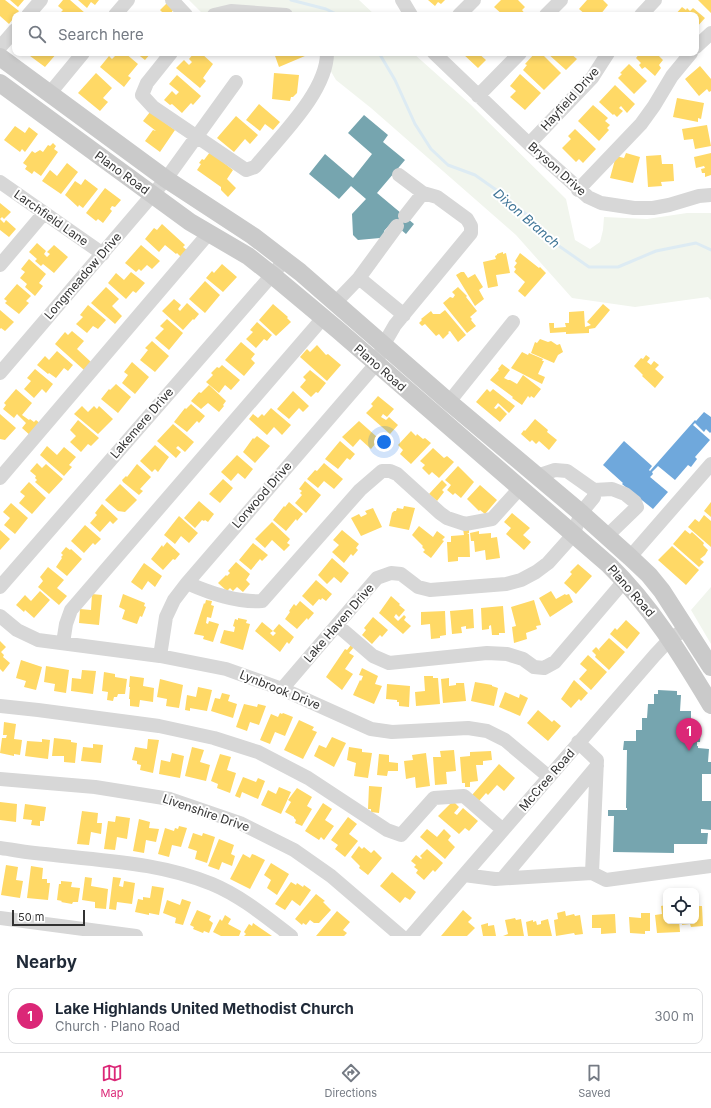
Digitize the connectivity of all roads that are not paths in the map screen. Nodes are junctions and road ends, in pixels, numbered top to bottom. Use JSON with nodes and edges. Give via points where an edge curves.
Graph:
{"nodes":[{"id":1,"x":41,"y":0,"type":"edge"},
{"id":2,"x":128,"y":0,"type":"edge"},
{"id":3,"x":172,"y":0,"type":"edge"},
{"id":4,"x":402,"y":0,"type":"edge"},
{"id":5,"x":474,"y":0,"type":"edge"},
{"id":6,"x":561,"y":0,"type":"edge"},
{"id":7,"x":655,"y":0,"type":"edge"},
{"id":8,"x":31,"y":12,"type":"edge"},
{"id":9,"x":118,"y":12,"type":"edge"},
{"id":10,"x":183,"y":12,"type":"edge"},
{"id":11,"x":227,"y":12,"type":"edge"},
{"id":12,"x":245,"y":12,"type":"edge"},
{"id":13,"x":408,"y":12,"type":"edge"},
{"id":14,"x":462,"y":12,"type":"edge"},
{"id":15,"x":549,"y":12,"type":"edge"},
{"id":16,"x":644,"y":12,"type":"edge"},
{"id":17,"x":12,"y":33,"type":"edge"},
{"id":18,"x":711,"y":33,"type":"edge"},
{"id":19,"x":699,"y":44,"type":"edge"},
{"id":20,"x":0,"y":47,"type":"edge"},
{"id":21,"x":81,"y":56,"type":"edge"},
{"id":22,"x":169,"y":56,"type":"edge"},
{"id":23,"x":326,"y":56,"type":"edge"},
{"id":24,"x":437,"y":56,"type":"edge"},
{"id":25,"x":517,"y":56,"type":"edge"},
{"id":26,"x":606,"y":56,"type":"edge"},
{"id":27,"x":689,"y":56,"type":"edge"},
{"id":28,"x":0,"y":57,"type":"edge"},
{"id":29,"x":236,"y":82,"type":"dead end"},
{"id":30,"x":0,"y":83,"type":"edge"},
{"id":31,"x":50,"y":93,"type":"junction"},
{"id":32,"x":478,"y":96,"type":"junction"},
{"id":33,"x":197,"y":137,"type":"junction"},
{"id":34,"x":529,"y":144,"type":"junction"},
{"id":35,"x":399,"y":174,"type":"dead end"},
{"id":36,"x":166,"y":179,"type":"junction"},
{"id":37,"x":0,"y":182,"type":"edge"},
{"id":38,"x":578,"y":190,"type":"junction"},
{"id":39,"x":423,"y":193,"type":"junction"},
{"id":40,"x":711,"y":195,"type":"edge"},
{"id":41,"x":153,"y":196,"type":"junction"},
{"id":42,"x":44,"y":213,"type":"junction"},
{"id":43,"x":210,"y":233,"type":"junction"},
{"id":44,"x":103,"y":254,"type":"junction"},
{"id":45,"x":285,"y":260,"type":"junction"},
{"id":46,"x":0,"y":264,"type":"edge"},
{"id":47,"x":271,"y":274,"type":"junction"},
{"id":48,"x":359,"y":278,"type":"junction"},
{"id":49,"x":336,"y":302,"type":"junction"},
{"id":50,"x":404,"y":315,"type":"junction"},
{"id":51,"x":323,"y":318,"type":"junction"},
{"id":52,"x":513,"y":322,"type":"dead end"},
{"id":53,"x":384,"y":344,"type":"junction"},
{"id":54,"x":376,"y":364,"type":"junction"},
{"id":55,"x":0,"y":373,"type":"edge"},
{"id":56,"x":449,"y":402,"type":"junction"},
{"id":57,"x":711,"y":464,"type":"edge"},
{"id":58,"x":537,"y":476,"type":"junction"},
{"id":59,"x":0,"y":478,"type":"edge"},
{"id":60,"x":520,"y":488,"type":"junction"},
{"id":61,"x":594,"y":490,"type":"junction"},
{"id":62,"x":581,"y":513,"type":"junction"},
{"id":63,"x":573,"y":535,"type":"junction"},
{"id":64,"x":606,"y":536,"type":"junction"},
{"id":65,"x":630,"y":557,"type":"junction"},
{"id":66,"x":625,"y":580,"type":"junction"},
{"id":67,"x":187,"y":583,"type":"junction"},
{"id":68,"x":0,"y":588,"type":"edge"},
{"id":69,"x":0,"y":616,"type":"edge"},
{"id":70,"x":337,"y":625,"type":"junction"},
{"id":71,"x":687,"y":628,"type":"junction"},
{"id":72,"x":670,"y":639,"type":"junction"},
{"id":73,"x":63,"y":643,"type":"junction"},
{"id":74,"x":160,"y":656,"type":"junction"},
{"id":75,"x":711,"y":667,"type":"edge"},
{"id":76,"x":282,"y":688,"type":"junction"},
{"id":77,"x":711,"y":705,"type":"edge"},
{"id":78,"x":0,"y":706,"type":"edge"},
{"id":79,"x":578,"y":742,"type":"junction"},
{"id":80,"x":597,"y":766,"type":"junction"},
{"id":81,"x":549,"y":777,"type":"junction"},
{"id":82,"x":0,"y":778,"type":"edge"},
{"id":83,"x":503,"y":830,"type":"junction"},
{"id":84,"x":0,"y":848,"type":"edge"},
{"id":85,"x":711,"y":866,"type":"edge"},
{"id":86,"x":592,"y":873,"type":"junction"},
{"id":87,"x":464,"y":875,"type":"junction"},
{"id":88,"x":503,"y":878,"type":"junction"},
{"id":89,"x":0,"y":918,"type":"edge"},
{"id":90,"x":136,"y":936,"type":"edge"},
{"id":91,"x":291,"y":936,"type":"edge"},
{"id":92,"x":401,"y":936,"type":"edge"},
{"id":93,"x":411,"y":936,"type":"edge"}],
"edges":[{"from":1,"to":8,"type":"street"},
{"from":2,"to":9,"type":"street"},
{"from":3,"to":10,"type":"street"},
{"from":4,"to":13,"type":"street"},
{"from":5,"to":14,"type":"street"},
{"from":6,"to":15,"type":"street"},
{"from":7,"to":16,"type":"street"},
{"from":11,"to":12,"type":"street"},
{"from":17,"to":20,"type":"street"},
{"from":18,"to":19,"type":"street"},
{"from":21,"to":31,"type":"street"},
{"from":22,"to":33,"type":"street","via":[[147,83],[142,95],[153,107]]},
{"from":23,"to":33,"type":"street","via":[[322,79],[303,110],[255,167],[246,170]]},
{"from":24,"to":32,"type":"street","name":"Bryson Drive"},
{"from":25,"to":32,"type":"street"},
{"from":26,"to":34,"type":"street","name":"Hayfield Drive","via":[[592,78]]},
{"from":27,"to":38,"type":"street","via":[[672,76],[641,124]]},
{"from":28,"to":31,"type":"main road","name":"Plano Road"},
{"from":29,"to":33,"type":"street","name":"Longmeadow Drive"},
{"from":30,"to":41,"type":"main road","name":"Plano Road"},
{"from":31,"to":36,"type":"main road","name":"Plano Road"},
{"from":32,"to":34,"type":"street","name":"Bryson Drive"},
{"from":33,"to":36,"type":"street","name":"Longmeadow Drive"},
{"from":34,"to":38,"type":"street","name":"Bryson Drive"},
{"from":35,"to":39,"type":"street"},
{"from":36,"to":41,"type":"street","name":"Longmeadow Drive"},
{"from":36,"to":45,"type":"main road","name":"Plano Road"},
{"from":37,"to":42,"type":"street","name":"Larchfield Lane"},
{"from":38,"to":40,"type":"street","name":"Bryson Drive","via":[[601,203],[634,208],[653,208]]},
{"from":39,"to":48,"type":"street"},
{"from":39,"to":50,"type":"street","name":"Lorwood Drive","via":[[437,197],[467,219],[471,233]]},
{"from":41,"to":43,"type":"main road","name":"Plano Road"},
{"from":41,"to":44,"type":"street","name":"Longmeadow Drive"},
{"from":42,"to":44,"type":"street","name":"Larchfield Lane"},
{"from":42,"to":46,"type":"street"},
{"from":43,"to":47,"type":"main road","name":"Plano Road","via":[[248,256]]},
{"from":43,"to":59,"type":"street"},
{"from":44,"to":55,"type":"street","name":"Longmeadow Drive"},
{"from":45,"to":47,"type":"street","name":"Lakemere Drive"},
{"from":45,"to":49,"type":"main road","name":"Plano Road"},
{"from":47,"to":51,"type":"main road","name":"Plano Road"},
{"from":47,"to":68,"type":"street","name":"Lakemere Drive"},
{"from":48,"to":49,"type":"street"},
{"from":48,"to":50,"type":"street"},
{"from":49,"to":53,"type":"main road","name":"Plano Road"},
{"from":50,"to":53,"type":"street","name":"Lorwood Drive"},
{"from":51,"to":54,"type":"main road","name":"Plano Road"},
{"from":51,"to":73,"type":"street","via":[[71,610]]},
{"from":52,"to":56,"type":"street"},
{"from":53,"to":54,"type":"street","name":"Lorwood Drive"},
{"from":53,"to":56,"type":"main road","name":"Plano Road"},
{"from":54,"to":60,"type":"main road","name":"Plano Road"},
{"from":54,"to":67,"type":"street","name":"Lorwood Drive"},
{"from":56,"to":58,"type":"main road","name":"Plano Road"},
{"from":57,"to":65,"type":"street"},
{"from":58,"to":61,"type":"street","via":[[555,470],[567,472]]},
{"from":58,"to":62,"type":"main road","name":"Plano Road"},
{"from":60,"to":63,"type":"main road","name":"Plano Road"},
{"from":60,"to":67,"type":"street","via":[[492,519],[465,524],[440,513],[397,474],[382,471],[360,490],[262,601],[244,601]]},
{"from":61,"to":62,"type":"street","name":"Lake Haven Drive","via":[[594,497]]},
{"from":61,"to":64,"type":"street","via":[[612,489],[625,494],[637,507]]},
{"from":62,"to":63,"type":"street","name":"Lake Haven Drive"},
{"from":62,"to":64,"type":"main road","name":"Plano Road"},
{"from":63,"to":66,"type":"main road","name":"Plano Road"},
{"from":63,"to":70,"type":"street","name":"Lake Haven Drive","via":[[548,563],[536,572],[506,584],[430,590],[418,587],[401,574],[391,573],[377,578]]},
{"from":64,"to":65,"type":"main road","name":"Plano Road"},
{"from":65,"to":71,"type":"main road","name":"Plano Road","via":[[662,591]]},
{"from":66,"to":70,"type":"street","via":[[555,662],[544,668],[534,667],[523,659],[507,654],[487,653],[389,663],[373,656]]},
{"from":66,"to":72,"type":"main road","name":"Plano Road"},
{"from":67,"to":74,"type":"street","name":"Lorwood Drive","via":[[174,600],[166,617]]},
{"from":69,"to":73,"type":"street","name":"Lynbrook Drive","via":[[17,630],[38,640]]},
{"from":70,"to":76,"type":"street","name":"Lake Haven Drive"},
{"from":71,"to":72,"type":"street","name":"McCree Road"},
{"from":71,"to":75,"type":"main road","name":"Plano Road"},
{"from":72,"to":77,"type":"main road","name":"Plano Road"},
{"from":72,"to":79,"type":"street","name":"McCree Road"},
{"from":73,"to":74,"type":"street","name":"Lynbrook Drive"},
{"from":74,"to":76,"type":"street","name":"Lynbrook Drive","via":[[226,669]]},
{"from":76,"to":81,"type":"street","name":"Lynbrook Drive","via":[[371,729],[392,732],[468,728],[487,731],[505,740]]},
{"from":78,"to":83,"type":"street","via":[[159,726],[214,738],[258,752],[308,778],[387,830],[401,835],[434,798],[464,796]]},
{"from":79,"to":80,"type":"street","via":[[597,760]]},
{"from":79,"to":81,"type":"street","name":"McCree Road"},
{"from":80,"to":86,"type":"street"},
{"from":80,"to":88,"type":"street"},
{"from":81,"to":83,"type":"street","name":"McCree Road"},
{"from":82,"to":92,"type":"street","name":"Livenshire Drive","via":[[95,787],[170,799],[240,823],[294,850],[331,876]]},
{"from":83,"to":87,"type":"street","name":"McCree Road"},
{"from":84,"to":91,"type":"street","via":[[115,860],[178,872],[213,884],[238,897]]},
{"from":85,"to":86,"type":"street","via":[[606,880]]},
{"from":86,"to":88,"type":"street"},
{"from":87,"to":88,"type":"street"},
{"from":87,"to":93,"type":"street","name":"McCree Road"},
{"from":89,"to":90,"type":"street"}]}
